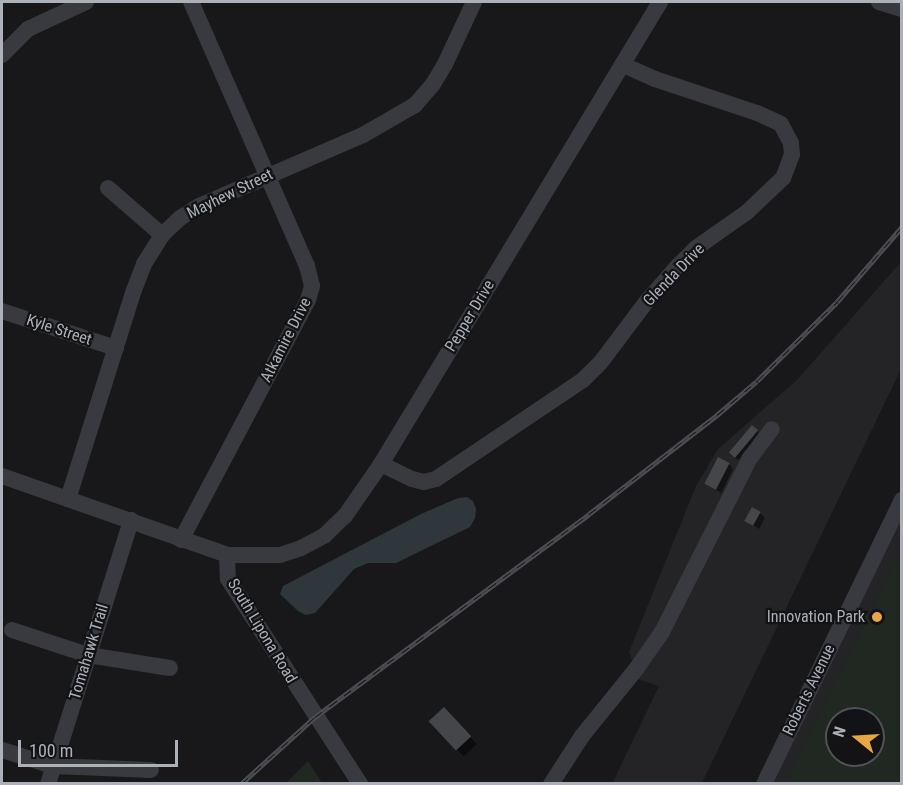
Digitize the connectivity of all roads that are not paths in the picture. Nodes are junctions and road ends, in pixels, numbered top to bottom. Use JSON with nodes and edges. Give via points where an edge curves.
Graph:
{"nodes":[{"id":1,"x":86,"y":2,"type":"edge"},
{"id":2,"x":191,"y":2,"type":"edge"},
{"id":3,"x":474,"y":2,"type":"edge"},
{"id":4,"x":660,"y":2,"type":"edge"},
{"id":5,"x":879,"y":2,"type":"edge"},
{"id":6,"x":902,"y":9,"type":"edge"},
{"id":7,"x":2,"y":56,"type":"edge"},
{"id":8,"x":622,"y":64,"type":"junction"},
{"id":9,"x":266,"y":175,"type":"junction"},
{"id":10,"x":108,"y":188,"type":"dead end"},
{"id":11,"x":162,"y":235,"type":"junction"},
{"id":12,"x":2,"y":311,"type":"edge"},
{"id":13,"x":116,"y":348,"type":"junction"},
{"id":14,"x":772,"y":429,"type":"dead end"},
{"id":15,"x":381,"y":464,"type":"junction"},
{"id":16,"x":2,"y":476,"type":"edge"},
{"id":17,"x":68,"y":499,"type":"junction"},
{"id":18,"x":902,"y":500,"type":"edge"},
{"id":19,"x":130,"y":520,"type":"junction"},
{"id":20,"x":181,"y":540,"type":"junction"},
{"id":21,"x":227,"y":555,"type":"junction"},
{"id":22,"x":12,"y":630,"type":"dead end"},
{"id":23,"x":88,"y":655,"type":"junction"},
{"id":24,"x":170,"y":668,"type":"dead end"},
{"id":25,"x":2,"y":750,"type":"edge"},
{"id":26,"x":53,"y":766,"type":"junction"},
{"id":27,"x":151,"y":770,"type":"dead end"},
{"id":28,"x":48,"y":783,"type":"edge"},
{"id":29,"x":360,"y":783,"type":"edge"},
{"id":30,"x":551,"y":783,"type":"edge"},
{"id":31,"x":764,"y":783,"type":"edge"}],
"edges":[{"from":1,"to":7,"type":"street","via":[[34,26],[14,40]]},
{"from":2,"to":9,"type":"street","name":"Atkamire Drive"},
{"from":3,"to":9,"type":"street","name":"Mayhew Street","via":[[439,74],[415,105],[363,135]]},
{"from":4,"to":8,"type":"street","name":"Pepper Drive"},
{"from":5,"to":6,"type":"street"},
{"from":8,"to":15,"type":"street","name":"Pepper Drive"},
{"from":8,"to":15,"type":"street","name":"Glenda Drive","via":[[781,124],[791,143],[792,155],[783,178],[747,212],[683,261],[647,300],[601,362],[575,386],[436,479],[412,479]]},
{"from":9,"to":11,"type":"street","name":"Mayhew Street","via":[[199,206]]},
{"from":9,"to":20,"type":"street","name":"Atkamire Drive","via":[[307,266],[311,292]]},
{"from":10,"to":11,"type":"street"},
{"from":11,"to":13,"type":"street","name":"Mayhew Street","via":[[144,264]]},
{"from":12,"to":13,"type":"street","name":"Kyle Street"},
{"from":13,"to":17,"type":"street","name":"Mayhew Street"},
{"from":14,"to":30,"type":"street","via":[[750,458],[662,632]]},
{"from":15,"to":21,"type":"street","name":"Pepper Drive","via":[[345,516],[325,535],[280,555]]},
{"from":16,"to":17,"type":"street","name":"South Lipona Road"},
{"from":17,"to":19,"type":"street","name":"South Lipona Road"},
{"from":18,"to":31,"type":"street","name":"Roberts Avenue"},
{"from":19,"to":20,"type":"street","name":"South Lipona Road"},
{"from":19,"to":23,"type":"street","name":"Tomahawk Trail"},
{"from":20,"to":21,"type":"street","name":"South Lipona Road"},
{"from":21,"to":29,"type":"street","name":"South Lipona Road","via":[[228,579]]},
{"from":22,"to":23,"type":"street"},
{"from":23,"to":24,"type":"street"},
{"from":23,"to":26,"type":"street","name":"Tomahawk Trail"},
{"from":25,"to":26,"type":"street"},
{"from":26,"to":27,"type":"street"},
{"from":26,"to":28,"type":"street","name":"Tomahawk Trail"}]}
